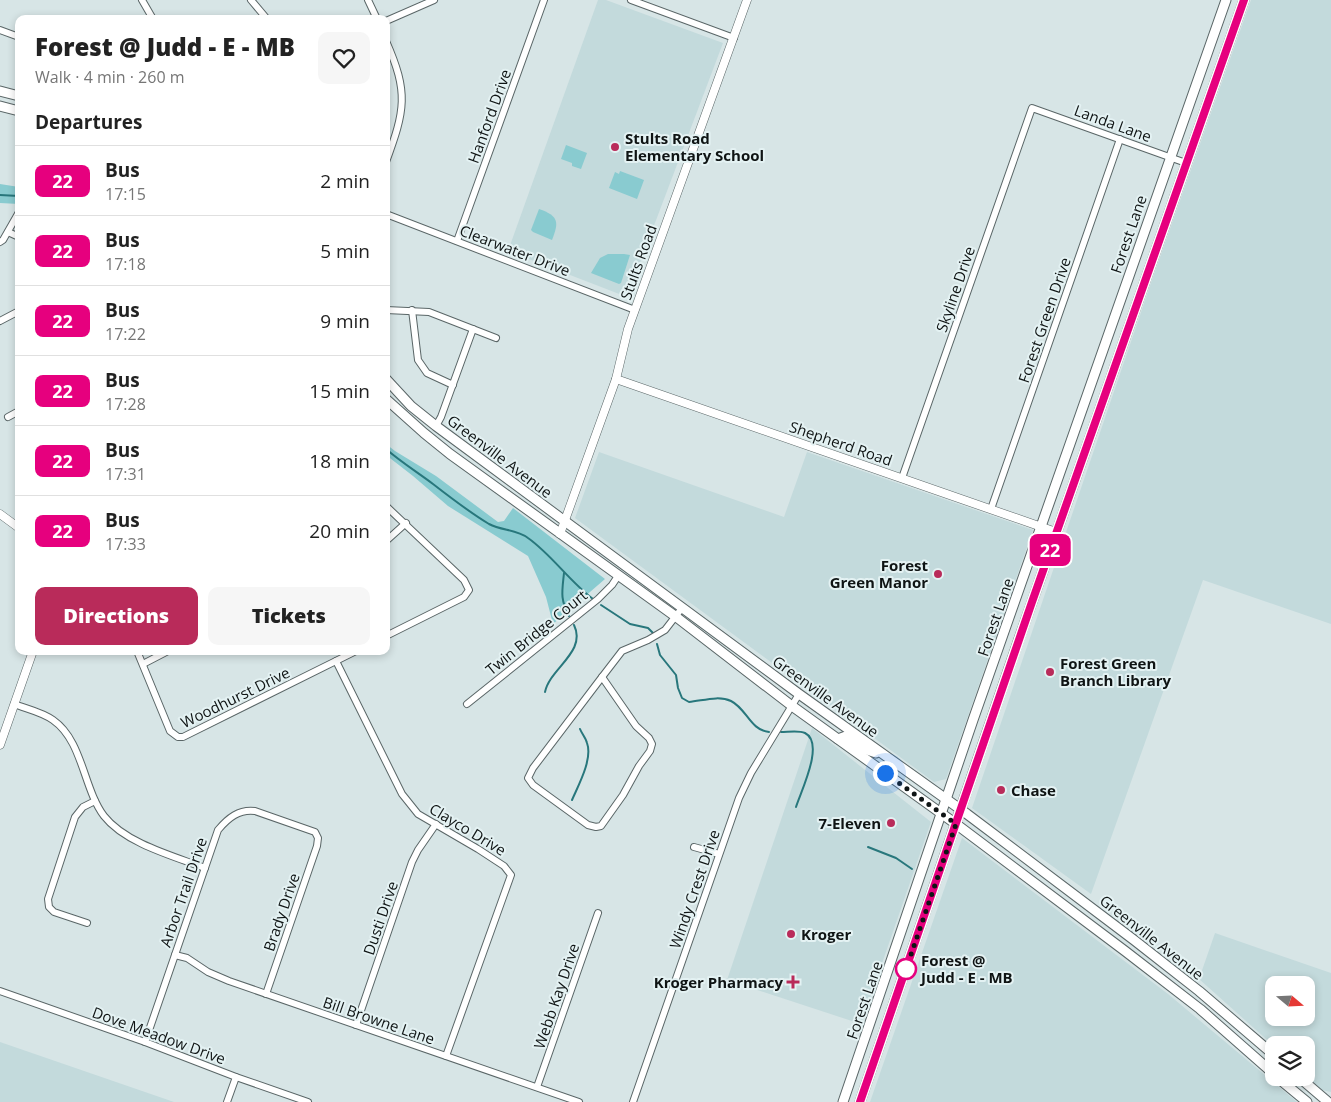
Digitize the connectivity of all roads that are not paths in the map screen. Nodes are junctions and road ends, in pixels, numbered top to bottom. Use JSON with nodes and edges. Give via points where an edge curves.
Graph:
{"nodes":[{"id":1,"x":142,"y":0,"type":"edge"},
{"id":2,"x":251,"y":0,"type":"edge"},
{"id":3,"x":368,"y":0,"type":"edge"},
{"id":4,"x":434,"y":0,"type":"edge"},
{"id":5,"x":544,"y":0,"type":"edge"},
{"id":6,"x":631,"y":0,"type":"edge"},
{"id":7,"x":747,"y":0,"type":"edge"},
{"id":8,"x":1226,"y":0,"type":"edge"},
{"id":9,"x":1244,"y":0,"type":"edge"},
{"id":10,"x":644,"y":2,"type":"edge"},
{"id":11,"x":151,"y":15,"type":"edge"},
{"id":12,"x":264,"y":15,"type":"edge"},
{"id":13,"x":374,"y":15,"type":"edge"},
{"id":14,"x":390,"y":19,"type":"edge"},
{"id":15,"x":0,"y":30,"type":"edge"},
{"id":16,"x":15,"y":36,"type":"edge"},
{"id":17,"x":734,"y":38,"type":"junction"},
{"id":18,"x":390,"y":50,"type":"edge"},
{"id":19,"x":0,"y":91,"type":"edge"},
{"id":20,"x":15,"y":95,"type":"edge"},
{"id":21,"x":0,"y":106,"type":"edge"},
{"id":22,"x":1032,"y":108,"type":"joint"},
{"id":23,"x":15,"y":110,"type":"edge"},
{"id":24,"x":1120,"y":139,"type":"junction"},
{"id":25,"x":390,"y":151,"type":"edge"},
{"id":26,"x":1170,"y":157,"type":"junction"},
{"id":27,"x":1186,"y":162,"type":"junction"},
{"id":28,"x":390,"y":216,"type":"edge"},
{"id":29,"x":15,"y":219,"type":"edge"},
{"id":30,"x":8,"y":232,"type":"junction"},
{"id":31,"x":15,"y":235,"type":"edge"},
{"id":32,"x":457,"y":241,"type":"junction"},
{"id":33,"x":0,"y":242,"type":"edge"},
{"id":34,"x":1135,"y":257,"type":"junction"},
{"id":35,"x":1151,"y":262,"type":"junction"},
{"id":36,"x":390,"y":310,"type":"edge"},
{"id":37,"x":412,"y":310,"type":"junction"},
{"id":38,"x":635,"y":310,"type":"junction"},
{"id":39,"x":15,"y":313,"type":"edge"},
{"id":40,"x":0,"y":321,"type":"edge"},
{"id":41,"x":473,"y":329,"type":"junction"},
{"id":42,"x":496,"y":338,"type":"dead end"},
{"id":43,"x":616,"y":379,"type":"junction"},
{"id":44,"x":390,"y":383,"type":"edge"},
{"id":45,"x":453,"y":385,"type":"junction"},
{"id":46,"x":390,"y":402,"type":"edge"},
{"id":47,"x":15,"y":413,"type":"edge"},
{"id":48,"x":8,"y":417,"type":"dead end"},
{"id":49,"x":436,"y":426,"type":"junction"},
{"id":50,"x":1065,"y":457,"type":"junction"},
{"id":51,"x":1081,"y":463,"type":"junction"},
{"id":52,"x":902,"y":478,"type":"junction"},
{"id":53,"x":390,"y":509,"type":"edge"},
{"id":54,"x":991,"y":509,"type":"junction"},
{"id":55,"x":0,"y":514,"type":"edge"},
{"id":56,"x":564,"y":521,"type":"junction"},
{"id":57,"x":406,"y":523,"type":"junction"},
{"id":58,"x":15,"y":525,"type":"edge"},
{"id":59,"x":1041,"y":527,"type":"junction"},
{"id":60,"x":1056,"y":532,"type":"junction"},
{"id":61,"x":560,"y":534,"type":"junction"},
{"id":62,"x":390,"y":537,"type":"edge"},
{"id":63,"x":618,"y":576,"type":"junction"},
{"id":64,"x":682,"y":608,"type":"junction"},
{"id":65,"x":675,"y":616,"type":"junction"},
{"id":66,"x":390,"y":634,"type":"edge"},
{"id":67,"x":1004,"y":634,"type":"junction"},
{"id":68,"x":1019,"y":639,"type":"junction"},
{"id":69,"x":32,"y":655,"type":"edge"},
{"id":70,"x":139,"y":655,"type":"edge"},
{"id":71,"x":160,"y":655,"type":"edge"},
{"id":72,"x":348,"y":655,"type":"edge"},
{"id":73,"x":336,"y":661,"type":"junction"},
{"id":74,"x":142,"y":664,"type":"junction"},
{"id":75,"x":602,"y":677,"type":"junction"},
{"id":76,"x":799,"y":694,"type":"junction"},
{"id":77,"x":14,"y":704,"type":"junction"},
{"id":78,"x":467,"y":704,"type":"dead end"},
{"id":79,"x":792,"y":706,"type":"junction"},
{"id":80,"x":973,"y":720,"type":"junction"},
{"id":81,"x":990,"y":726,"type":"junction"},
{"id":82,"x":838,"y":739,"type":"junction"},
{"id":83,"x":0,"y":745,"type":"edge"},
{"id":84,"x":881,"y":753,"type":"junction"},
{"id":85,"x":946,"y":800,"type":"junction"},
{"id":86,"x":95,"y":801,"type":"junction"},
{"id":87,"x":961,"y":810,"type":"junction"},
{"id":88,"x":942,"y":814,"type":"junction"},
{"id":89,"x":436,"y":824,"type":"junction"},
{"id":90,"x":956,"y":824,"type":"junction"},
{"id":91,"x":318,"y":838,"type":"joint"},
{"id":92,"x":694,"y":847,"type":"dead end"},
{"id":93,"x":719,"y":854,"type":"junction"},
{"id":94,"x":205,"y":868,"type":"junction"},
{"id":95,"x":1078,"y":898,"type":"junction"},
{"id":96,"x":909,"y":909,"type":"junction"},
{"id":97,"x":927,"y":909,"type":"junction"},
{"id":98,"x":1070,"y":909,"type":"junction"},
{"id":99,"x":598,"y":913,"type":"dead end"},
{"id":100,"x":87,"y":923,"type":"dead end"},
{"id":101,"x":1134,"y":940,"type":"junction"},
{"id":102,"x":1125,"y":951,"type":"junction"},
{"id":103,"x":175,"y":954,"type":"junction"},
{"id":104,"x":884,"y":984,"type":"junction"},
{"id":105,"x":900,"y":988,"type":"junction"},
{"id":106,"x":0,"y":991,"type":"edge"},
{"id":107,"x":266,"y":994,"type":"junction"},
{"id":108,"x":356,"y":1025,"type":"junction"},
{"id":109,"x":1246,"y":1030,"type":"junction"},
{"id":110,"x":1235,"y":1040,"type":"junction"},
{"id":111,"x":145,"y":1042,"type":"junction"},
{"id":112,"x":1265,"y":1046,"type":"edge"},
{"id":113,"x":860,"y":1052,"type":"junction"},
{"id":114,"x":446,"y":1056,"type":"junction"},
{"id":115,"x":876,"y":1058,"type":"junction"},
{"id":116,"x":1265,"y":1066,"type":"edge"},
{"id":117,"x":236,"y":1077,"type":"junction"},
{"id":118,"x":1287,"y":1086,"type":"edge"},
{"id":119,"x":1309,"y":1086,"type":"edge"},
{"id":120,"x":537,"y":1087,"type":"junction"},
{"id":121,"x":1320,"y":1095,"type":"junction"},
{"id":122,"x":1331,"y":1098,"type":"edge"},
{"id":123,"x":227,"y":1102,"type":"edge"},
{"id":124,"x":308,"y":1102,"type":"edge"},
{"id":125,"x":579,"y":1102,"type":"edge"},
{"id":126,"x":633,"y":1102,"type":"edge"},
{"id":127,"x":843,"y":1102,"type":"edge"},
{"id":128,"x":860,"y":1102,"type":"edge"},
{"id":129,"x":1306,"y":1102,"type":"edge"},
{"id":130,"x":1328,"y":1102,"type":"edge"}],
"edges":[{"from":1,"to":11,"type":"street"},
{"from":2,"to":12,"type":"street"},
{"from":3,"to":13,"type":"street"},
{"from":4,"to":14,"type":"street"},
{"from":5,"to":32,"type":"street","name":"Hanford Drive"},
{"from":6,"to":10,"type":"street"},
{"from":7,"to":17,"type":"street","name":"Stults Road"},
{"from":8,"to":26,"type":"main road","name":"Forest Lane"},
{"from":9,"to":27,"type":"main road","name":"Forest Lane"},
{"from":10,"to":17,"type":"street"},
{"from":15,"to":16,"type":"street"},
{"from":17,"to":38,"type":"street","name":"Stults Road"},
{"from":18,"to":25,"type":"street","via":[[403,99],[398,130]]},
{"from":19,"to":20,"type":"main road"},
{"from":21,"to":23,"type":"main road"},
{"from":22,"to":24,"type":"street","name":"Landa Lane"},
{"from":22,"to":52,"type":"street","name":"Skyline Drive"},
{"from":24,"to":26,"type":"street","name":"Landa Lane"},
{"from":24,"to":54,"type":"street","name":"Forest Green Drive"},
{"from":26,"to":27,"type":"street","name":"Landa Lane"},
{"from":26,"to":34,"type":"main road","name":"Forest Lane"},
{"from":27,"to":35,"type":"main road","name":"Forest Lane"},
{"from":28,"to":32,"type":"street","name":"Clearwater Drive"},
{"from":29,"to":30,"type":"street"},
{"from":30,"to":31,"type":"street"},
{"from":30,"to":33,"type":"street"},
{"from":32,"to":38,"type":"street","name":"Clearwater Drive"},
{"from":34,"to":35,"type":"main road"},
{"from":34,"to":50,"type":"main road","name":"Forest Lane"},
{"from":35,"to":51,"type":"main road","name":"Forest Lane"},
{"from":36,"to":37,"type":"street"},
{"from":37,"to":41,"type":"street","via":[[429,312]]},
{"from":37,"to":45,"type":"street","via":[[418,360],[427,373]]},
{"from":38,"to":43,"type":"street","name":"Stults Road"},
{"from":39,"to":40,"type":"street"},
{"from":41,"to":42,"type":"street"},
{"from":41,"to":45,"type":"street"},
{"from":43,"to":52,"type":"street","name":"Shepherd Road"},
{"from":43,"to":56,"type":"street","name":"Stults Road"},
{"from":44,"to":49,"type":"main road","name":"Greenville Avenue"},
{"from":45,"to":49,"type":"street"},
{"from":46,"to":61,"type":"main road","name":"Greenville Avenue","via":[[437,444]]},
{"from":47,"to":48,"type":"street"},
{"from":49,"to":56,"type":"main road","name":"Greenville Avenue"},
{"from":50,"to":51,"type":"main road"},
{"from":50,"to":59,"type":"main road","name":"Forest Lane"},
{"from":51,"to":60,"type":"main road","name":"Forest Lane"},
{"from":52,"to":54,"type":"street","name":"Shepherd Road"},
{"from":53,"to":57,"type":"street"},
{"from":54,"to":59,"type":"street","name":"Shepherd Road"},
{"from":55,"to":58,"type":"street"},
{"from":56,"to":61,"type":"street","name":"Stults Road"},
{"from":56,"to":64,"type":"main road","name":"Greenville Avenue"},
{"from":57,"to":62,"type":"street"},
{"from":57,"to":66,"type":"street","via":[[464,580],[469,590],[464,598]]},
{"from":59,"to":60,"type":"street","name":"Shepherd Road"},
{"from":59,"to":67,"type":"main road","name":"Forest Lane"},
{"from":60,"to":68,"type":"main road","name":"Forest Lane"},
{"from":61,"to":63,"type":"main road","name":"Greenville Avenue"},
{"from":63,"to":65,"type":"main road","name":"Greenville Avenue"},
{"from":63,"to":78,"type":"street","name":"Twin Bridge Court","via":[[598,599]]},
{"from":64,"to":65,"type":"street"},
{"from":64,"to":76,"type":"main road","name":"Greenville Avenue"},
{"from":65,"to":75,"type":"street","via":[[665,630],[622,651]]},
{"from":65,"to":79,"type":"main road","name":"Greenville Avenue"},
{"from":67,"to":68,"type":"main road"},
{"from":67,"to":80,"type":"main road","name":"Forest Lane"},
{"from":68,"to":81,"type":"main road","name":"Forest Lane"},
{"from":69,"to":77,"type":"street"},
{"from":70,"to":74,"type":"street"},
{"from":71,"to":74,"type":"street"},
{"from":72,"to":73,"type":"street","name":"Woodhurst Drive"},
{"from":73,"to":74,"type":"street","name":"Woodhurst Drive","via":[[188,736],[178,737],[170,731]]},
{"from":73,"to":89,"type":"street","name":"Clayco Drive","via":[[402,794],[418,814]]},
{"from":75,"to":75,"type":"street","via":[[528,778],[533,785],[596,828],[601,826],[623,795],[652,744]]},
{"from":76,"to":79,"type":"street","name":"Windy Crest Drive"},
{"from":76,"to":84,"type":"main road","name":"Greenville Avenue"},
{"from":77,"to":83,"type":"street"},
{"from":77,"to":86,"type":"street","via":[[52,719],[67,732]]},
{"from":79,"to":82,"type":"main road","name":"Greenville Avenue"},
{"from":79,"to":93,"type":"street","name":"Windy Crest Drive","via":[[738,798]]},
{"from":80,"to":81,"type":"main road"},
{"from":80,"to":85,"type":"main road","name":"Forest Lane"},
{"from":81,"to":87,"type":"main road","name":"Forest Lane"},
{"from":82,"to":84,"type":"main road","via":[[846,736],[869,752]]},
{"from":82,"to":88,"type":"main road","name":"Greenville Avenue"},
{"from":84,"to":85,"type":"main road","name":"Greenville Avenue"},
{"from":85,"to":87,"type":"main road","name":"Greenville Avenue"},
{"from":85,"to":88,"type":"main road","name":"Forest Lane"},
{"from":86,"to":94,"type":"street","via":[[122,834]]},
{"from":86,"to":100,"type":"street","via":[[83,807],[75,817],[48,899],[54,912]]},
{"from":87,"to":90,"type":"main road","name":"Forest Lane"},
{"from":87,"to":95,"type":"main road","name":"Greenville Avenue"},
{"from":88,"to":90,"type":"main road","name":"Greenville Avenue"},
{"from":88,"to":96,"type":"main road","name":"Forest Lane"},
{"from":89,"to":108,"type":"street","name":"Dusti Drive","via":[[412,862]]},
{"from":89,"to":114,"type":"street","name":"Clayco Drive","via":[[504,866],[511,875]]},
{"from":90,"to":97,"type":"main road","name":"Forest Lane"},
{"from":90,"to":98,"type":"main road","name":"Greenville Avenue"},
{"from":91,"to":94,"type":"street","name":"Arbor Trail Drive","via":[[315,832],[247,810],[227,819],[218,830]]},
{"from":91,"to":107,"type":"street","name":"Brady Drive"},
{"from":92,"to":93,"type":"street"},
{"from":93,"to":126,"type":"street","name":"Windy Crest Drive"},
{"from":94,"to":103,"type":"street","name":"Arbor Trail Drive"},
{"from":95,"to":98,"type":"main road"},
{"from":95,"to":101,"type":"main road","name":"Greenville Avenue"},
{"from":96,"to":97,"type":"main road"},
{"from":96,"to":104,"type":"main road","name":"Forest Lane"},
{"from":97,"to":105,"type":"main road","name":"Forest Lane"},
{"from":98,"to":102,"type":"main road","name":"Greenville Avenue"},
{"from":99,"to":120,"type":"street","name":"Webb Kay Drive"},
{"from":101,"to":102,"type":"main road"},
{"from":101,"to":109,"type":"main road","name":"Greenville Avenue"},
{"from":102,"to":110,"type":"main road","name":"Greenville Avenue"},
{"from":103,"to":107,"type":"street","name":"Bill Browne Lane","via":[[208,972]]},
{"from":103,"to":111,"type":"street","name":"Arbor Trail Drive"},
{"from":104,"to":105,"type":"main road"},
{"from":104,"to":113,"type":"main road","name":"Forest Lane"},
{"from":105,"to":115,"type":"main road","name":"Forest Lane"},
{"from":106,"to":111,"type":"street","name":"Dove Meadow Drive"},
{"from":107,"to":108,"type":"street","name":"Bill Browne Lane"},
{"from":108,"to":114,"type":"street","name":"Bill Browne Lane"},
{"from":109,"to":110,"type":"main road"},
{"from":109,"to":112,"type":"main road","name":"Greenville Avenue"},
{"from":110,"to":116,"type":"main road","name":"Greenville Avenue"},
{"from":111,"to":117,"type":"street","name":"Dove Meadow Drive"},
{"from":113,"to":115,"type":"main road"},
{"from":113,"to":127,"type":"main road","name":"Forest Lane"},
{"from":114,"to":120,"type":"street","name":"Bill Browne Lane"},
{"from":115,"to":128,"type":"main road","name":"Forest Lane"},
{"from":117,"to":123,"type":"street"},
{"from":117,"to":124,"type":"street","name":"Dove Meadow Drive"},
{"from":118,"to":129,"type":"main road"},
{"from":119,"to":121,"type":"main road"},
{"from":120,"to":125,"type":"street","name":"Bill Browne Lane"},
{"from":121,"to":122,"type":"main road"},
{"from":121,"to":130,"type":"main road"}]}
